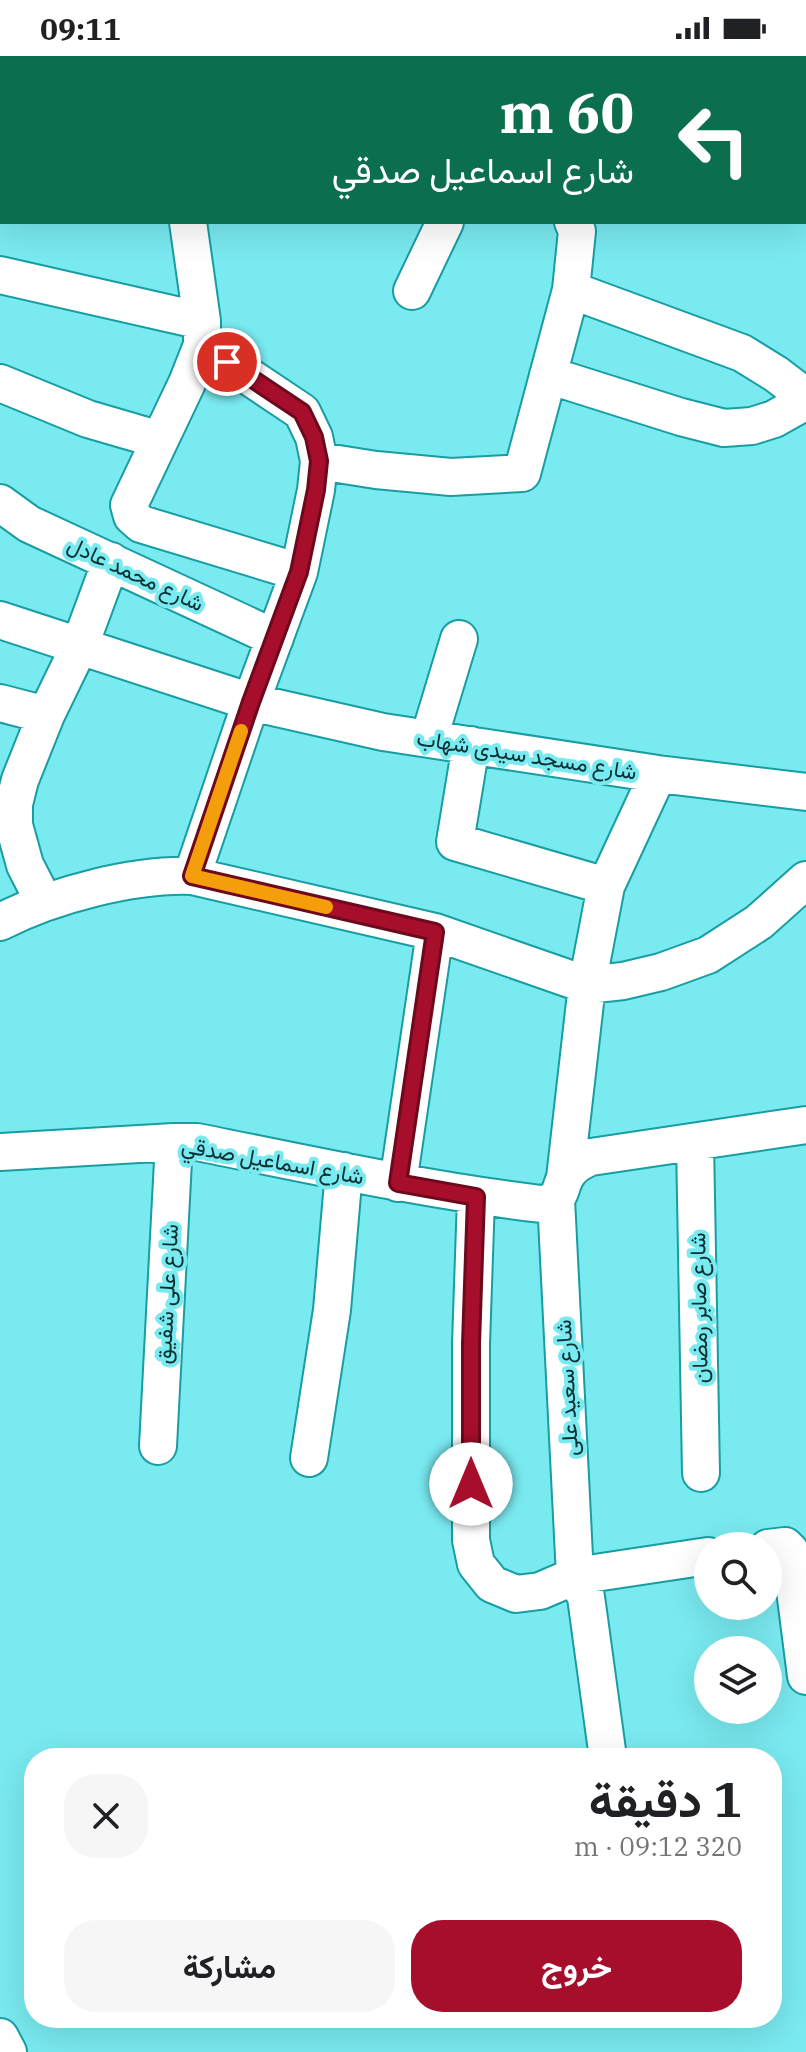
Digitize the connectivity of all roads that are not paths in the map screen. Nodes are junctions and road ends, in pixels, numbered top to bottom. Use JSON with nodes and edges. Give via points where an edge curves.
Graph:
{"nodes":[{"id":1,"x":188,"y":224,"type":"edge"},
{"id":2,"x":444,"y":224,"type":"edge"},
{"id":3,"x":574,"y":224,"type":"edge"},
{"id":4,"x":0,"y":275,"type":"edge"},
{"id":5,"x":571,"y":290,"type":"junction"},
{"id":6,"x":412,"y":291,"type":"dead end"},
{"id":7,"x":202,"y":333,"type":"junction"},
{"id":8,"x":548,"y":375,"type":"junction"},
{"id":9,"x":0,"y":383,"type":"edge"},
{"id":10,"x":806,"y":399,"type":"edge"},
{"id":11,"x":160,"y":440,"type":"junction"},
{"id":12,"x":319,"y":461,"type":"junction"},
{"id":13,"x":0,"y":503,"type":"edge"},
{"id":14,"x":111,"y":561,"type":"junction"},
{"id":15,"x":299,"y":572,"type":"junction"},
{"id":16,"x":0,"y":620,"type":"edge"},
{"id":17,"x":275,"y":638,"type":"junction"},
{"id":18,"x":459,"y":639,"type":"dead end"},
{"id":19,"x":80,"y":645,"type":"junction"},
{"id":20,"x":251,"y":702,"type":"junction"},
{"id":21,"x":0,"y":703,"type":"edge"},
{"id":22,"x":46,"y":715,"type":"junction"},
{"id":23,"x":429,"y":738,"type":"junction"},
{"id":24,"x":471,"y":745,"type":"junction"},
{"id":25,"x":658,"y":774,"type":"junction"},
{"id":26,"x":806,"y":792,"type":"edge"},
{"id":27,"x":192,"y":876,"type":"junction"},
{"id":28,"x":806,"y":880,"type":"edge"},
{"id":29,"x":606,"y":886,"type":"junction"},
{"id":30,"x":44,"y":902,"type":"junction"},
{"id":31,"x":0,"y":922,"type":"edge"},
{"id":32,"x":435,"y":932,"type":"junction"},
{"id":33,"x":587,"y":985,"type":"junction"},
{"id":34,"x":806,"y":1125,"type":"edge"},
{"id":35,"x":174,"y":1142,"type":"junction"},
{"id":36,"x":695,"y":1142,"type":"junction"},
{"id":37,"x":0,"y":1152,"type":"edge"},
{"id":38,"x":344,"y":1171,"type":"junction"},
{"id":39,"x":398,"y":1183,"type":"junction"},
{"id":40,"x":560,"y":1189,"type":"junction"},
{"id":41,"x":476,"y":1197,"type":"junction"},
{"id":42,"x":158,"y":1446,"type":"dead end"},
{"id":43,"x":309,"y":1458,"type":"dead end"},
{"id":44,"x":701,"y":1473,"type":"dead end"},
{"id":45,"x":782,"y":1546,"type":"edge"},
{"id":46,"x":694,"y":1558,"type":"edge"},
{"id":47,"x":575,"y":1576,"type":"junction"},
{"id":48,"x":806,"y":1676,"type":"edge"},
{"id":49,"x":607,"y":1748,"type":"edge"},
{"id":50,"x":0,"y":2037,"type":"edge"},
{"id":51,"x":8,"y":2052,"type":"edge"}],
"edges":[{"from":1,"to":7,"type":"street"},
{"from":2,"to":6,"type":"street"},
{"from":3,"to":5,"type":"street"},
{"from":4,"to":7,"type":"street"},
{"from":5,"to":8,"type":"street"},
{"from":5,"to":10,"type":"street","via":[[742,353]]},
{"from":7,"to":11,"type":"street","via":[[187,383]]},
{"from":7,"to":12,"type":"street","via":[[302,412]]},
{"from":8,"to":10,"type":"street","via":[[724,428],[774,419]]},
{"from":8,"to":12,"type":"street","via":[[522,473],[451,477]]},
{"from":9,"to":11,"type":"street","via":[[88,419]]},
{"from":11,"to":15,"type":"street","via":[[129,505],[132,516],[141,524]]},
{"from":12,"to":15,"type":"street"},
{"from":13,"to":14,"type":"street","name":"شارع محمد عادل","via":[[29,524]]},
{"from":14,"to":17,"type":"street","name":"شارع محمد عادل"},
{"from":14,"to":19,"type":"street"},
{"from":15,"to":17,"type":"street"},
{"from":16,"to":19,"type":"street","name":"شارع مسجد سيدى شهاب"},
{"from":17,"to":20,"type":"street"},
{"from":18,"to":23,"type":"street"},
{"from":19,"to":20,"type":"street","name":"شارع مسجد سيدى شهاب"},
{"from":19,"to":22,"type":"street"},
{"from":20,"to":23,"type":"street","name":"شارع مسجد سيدى شهاب"},
{"from":20,"to":27,"type":"street"},
{"from":21,"to":22,"type":"street"},
{"from":22,"to":30,"type":"street","via":[[14,804],[25,865]]},
{"from":23,"to":24,"type":"street","name":"شارع مسجد سيدى شهاب"},
{"from":24,"to":25,"type":"street","name":"شارع مسجد سيدى شهاب"},
{"from":24,"to":29,"type":"street","via":[[455,842]]},
{"from":25,"to":26,"type":"street","name":"شارع مسجد سيدى شهاب"},
{"from":25,"to":29,"type":"street","name":"شارع سعيد على"},
{"from":27,"to":30,"type":"street","via":[[145,879]]},
{"from":27,"to":32,"type":"street"},
{"from":28,"to":33,"type":"street","via":[[759,922],[708,955],[661,972]]},
{"from":29,"to":33,"type":"street","name":"شارع سعيد على"},
{"from":30,"to":31,"type":"street"},
{"from":32,"to":33,"type":"street"},
{"from":32,"to":39,"type":"street"},
{"from":33,"to":40,"type":"street","name":"شارع سعيد على"},
{"from":34,"to":36,"type":"street"},
{"from":35,"to":37,"type":"street","name":"شارع اسماعيل صدقي"},
{"from":35,"to":38,"type":"street","name":"شارع اسماعيل صدقي"},
{"from":35,"to":42,"type":"street","name":"شارع على شفيق"},
{"from":36,"to":40,"type":"street","via":[[591,1157],[579,1162]]},
{"from":36,"to":44,"type":"street","name":"شارع صابر رمضان"},
{"from":38,"to":39,"type":"street","name":"شارع اسماعيل صدقي"},
{"from":38,"to":43,"type":"street","via":[[332,1310]]},
{"from":39,"to":41,"type":"street","name":"شارع اسماعيل صدقي"},
{"from":40,"to":41,"type":"street","name":"شارع اسماعيل صدقي","via":[[549,1203],[541,1204]]},
{"from":40,"to":47,"type":"street","name":"شارع سعيد على"},
{"from":41,"to":47,"type":"street","via":[[471,1540],[476,1564],[492,1584],[516,1594],[540,1591]]},
{"from":45,"to":48,"type":"street","via":[[790,1551]]},
{"from":46,"to":47,"type":"street"},
{"from":47,"to":49,"type":"street","name":"شارع سعيد على","via":[[586,1597]]},
{"from":50,"to":51,"type":"street"}]}
